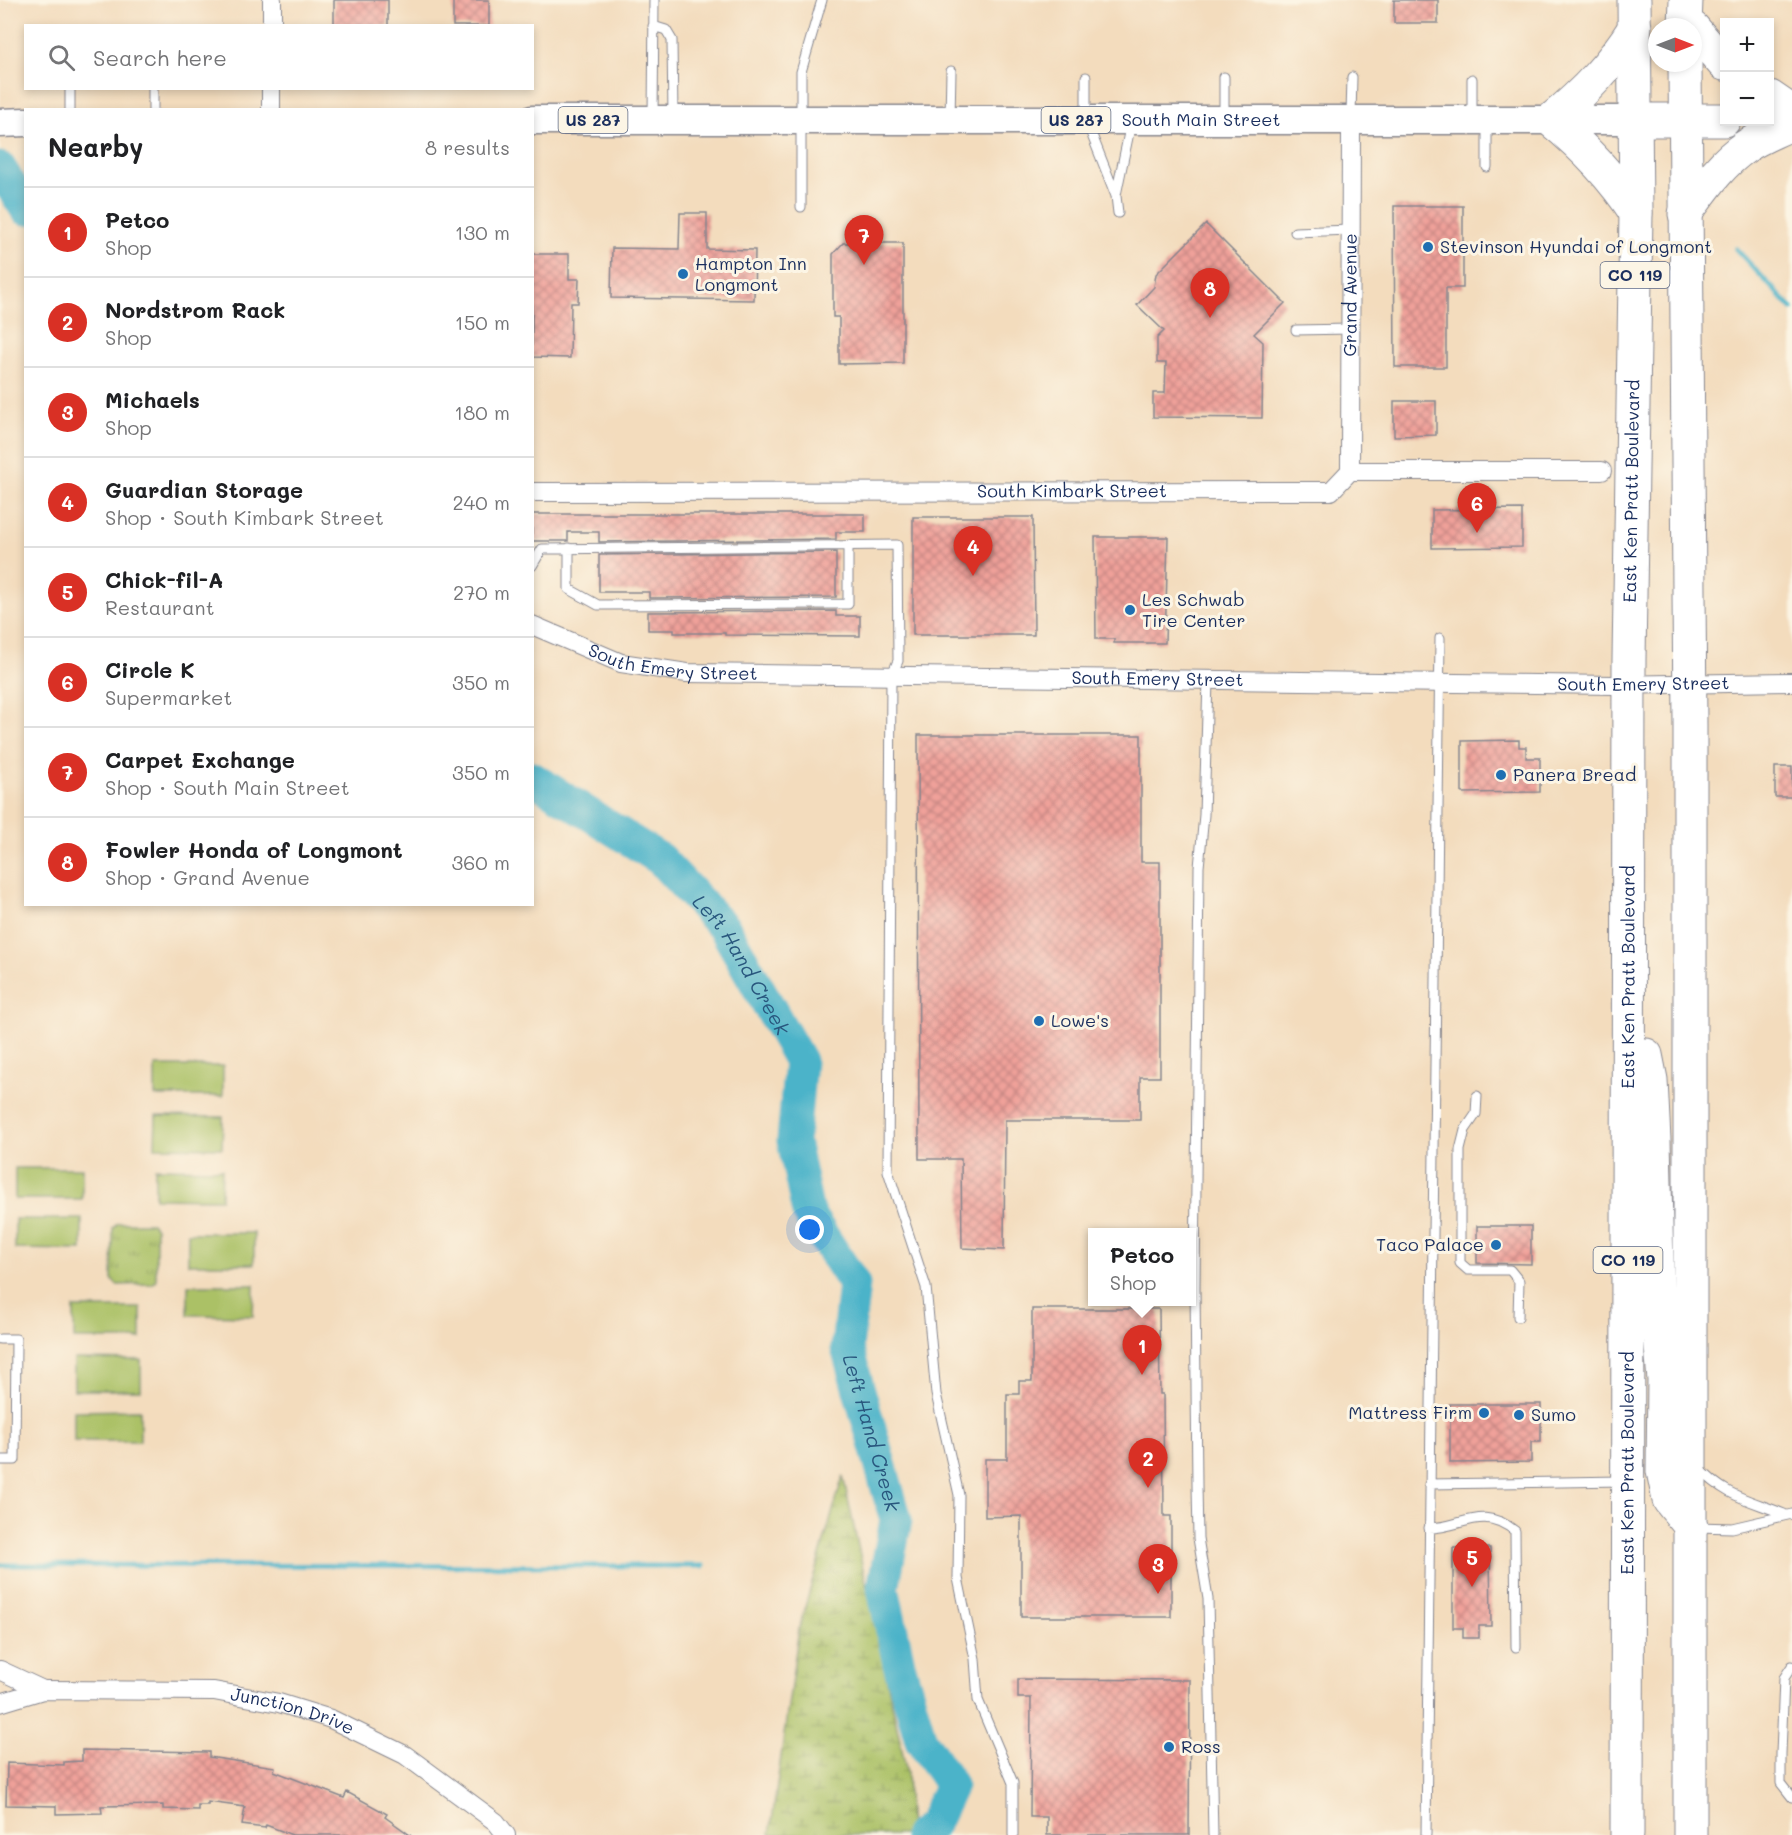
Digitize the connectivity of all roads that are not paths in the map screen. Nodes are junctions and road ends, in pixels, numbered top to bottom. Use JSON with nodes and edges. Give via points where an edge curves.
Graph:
{"nodes":[{"id":1,"x":272,"y":0,"type":"edge"},
{"id":2,"x":654,"y":0,"type":"edge"},
{"id":3,"x":822,"y":0,"type":"edge"},
{"id":4,"x":1635,"y":14,"type":"edge"},
{"id":5,"x":272,"y":24,"type":"edge"},
{"id":6,"x":653,"y":26,"type":"junction"},
{"id":7,"x":1702,"y":37,"type":"edge"},
{"id":8,"x":1720,"y":58,"type":"edge"},
{"id":9,"x":951,"y":71,"type":"dead end"},
{"id":10,"x":1685,"y":72,"type":"edge"},
{"id":11,"x":1086,"y":77,"type":"dead end"},
{"id":12,"x":1224,"y":77,"type":"dead end"},
{"id":13,"x":1352,"y":77,"type":"dead end"},
{"id":14,"x":1472,"y":79,"type":"dead end"},
{"id":15,"x":70,"y":90,"type":"edge"},
{"id":16,"x":153,"y":90,"type":"edge"},
{"id":17,"x":271,"y":90,"type":"edge"},
{"id":18,"x":1774,"y":100,"type":"edge"},
{"id":19,"x":70,"y":108,"type":"edge"},
{"id":20,"x":153,"y":108,"type":"edge"},
{"id":21,"x":271,"y":108,"type":"edge"},
{"id":22,"x":1792,"y":112,"type":"edge"},
{"id":23,"x":1774,"y":119,"type":"edge"},
{"id":24,"x":534,"y":120,"type":"edge"},
{"id":25,"x":663,"y":120,"type":"junction"},
{"id":26,"x":801,"y":120,"type":"junction"},
{"id":27,"x":950,"y":120,"type":"junction"},
{"id":28,"x":1086,"y":120,"type":"junction"},
{"id":29,"x":1479,"y":120,"type":"junction"},
{"id":30,"x":1551,"y":120,"type":"junction"},
{"id":31,"x":1636,"y":120,"type":"junction"},
{"id":32,"x":1685,"y":120,"type":"junction"},
{"id":33,"x":1720,"y":120,"type":"edge"},
{"id":34,"x":1132,"y":121,"type":"junction"},
{"id":35,"x":1224,"y":121,"type":"junction"},
{"id":36,"x":1351,"y":121,"type":"junction"},
{"id":37,"x":1792,"y":121,"type":"edge"},
{"id":38,"x":1487,"y":167,"type":"dead end"},
{"id":39,"x":1116,"y":196,"type":"junction"},
{"id":40,"x":801,"y":207,"type":"dead end"},
{"id":41,"x":1118,"y":213,"type":"dead end"},
{"id":42,"x":1636,"y":213,"type":"junction"},
{"id":43,"x":1685,"y":214,"type":"junction"},
{"id":44,"x":1351,"y":230,"type":"junction"},
{"id":45,"x":1295,"y":231,"type":"dead end"},
{"id":46,"x":1351,"y":329,"type":"junction"},
{"id":47,"x":1296,"y":330,"type":"dead end"},
{"id":48,"x":1350,"y":471,"type":"junction"},
{"id":49,"x":1602,"y":471,"type":"dead end"},
{"id":50,"x":534,"y":492,"type":"edge"},
{"id":51,"x":848,"y":545,"type":"junction"},
{"id":52,"x":569,"y":548,"type":"junction"},
{"id":53,"x":534,"y":563,"type":"edge"},
{"id":54,"x":534,"y":626,"type":"edge"},
{"id":55,"x":1440,"y":638,"type":"dead end"},
{"id":56,"x":891,"y":676,"type":"junction"},
{"id":57,"x":1208,"y":680,"type":"junction"},
{"id":58,"x":1792,"y":682,"type":"edge"},
{"id":59,"x":1439,"y":683,"type":"junction"},
{"id":60,"x":1689,"y":683,"type":"junction"},
{"id":61,"x":1630,"y":685,"type":"junction"},
{"id":62,"x":1629,"y":974,"type":"junction"},
{"id":63,"x":1478,"y":1096,"type":"dead end"},
{"id":64,"x":1196,"y":1228,"type":"edge"},
{"id":65,"x":1195,"y":1306,"type":"edge"},
{"id":66,"x":1518,"y":1317,"type":"dead end"},
{"id":67,"x":0,"y":1339,"type":"edge"},
{"id":68,"x":1691,"y":1459,"type":"junction"},
{"id":69,"x":0,"y":1460,"type":"edge"},
{"id":70,"x":1628,"y":1481,"type":"junction"},
{"id":71,"x":1429,"y":1484,"type":"junction"},
{"id":72,"x":1788,"y":1514,"type":"edge"},
{"id":73,"x":1691,"y":1527,"type":"junction"},
{"id":74,"x":1429,"y":1528,"type":"junction"},
{"id":75,"x":1516,"y":1647,"type":"dead end"},
{"id":76,"x":1792,"y":1666,"type":"edge"},
{"id":77,"x":0,"y":1670,"type":"edge"},
{"id":78,"x":43,"y":1690,"type":"junction"},
{"id":79,"x":0,"y":1702,"type":"edge"},
{"id":80,"x":1792,"y":1797,"type":"edge"},
{"id":81,"x":506,"y":1835,"type":"edge"},
{"id":82,"x":1013,"y":1835,"type":"edge"},
{"id":83,"x":1213,"y":1835,"type":"edge"},
{"id":84,"x":1426,"y":1835,"type":"edge"},
{"id":85,"x":1627,"y":1835,"type":"edge"},
{"id":86,"x":1690,"y":1835,"type":"edge"}],
"edges":[{"from":1,"to":5,"type":"street"},
{"from":2,"to":6,"type":"lane"},
{"from":3,"to":26,"type":"lane","via":[[801,72]]},
{"from":4,"to":30,"type":"highway","via":[[1615,59],[1586,91]]},
{"from":4,"to":31,"type":"highway","number":"CO 119"},
{"from":6,"to":25,"type":"lane"},
{"from":6,"to":25,"type":"lane","via":[[666,30],[672,40]]},
{"from":7,"to":8,"type":"highway"},
{"from":9,"to":27,"type":"lane"},
{"from":10,"to":32,"type":"highway","number":"CO 119"},
{"from":11,"to":28,"type":"lane"},
{"from":12,"to":35,"type":"lane"},
{"from":13,"to":36,"type":"lane"},
{"from":14,"to":29,"type":"lane"},
{"from":15,"to":19,"type":"lane"},
{"from":16,"to":20,"type":"lane"},
{"from":17,"to":21,"type":"street"},
{"from":18,"to":22,"type":"highway"},
{"from":23,"to":37,"type":"highway"},
{"from":24,"to":25,"type":"main road","name":"South Main Street","number":"US 287"},
{"from":25,"to":26,"type":"main road","name":"South Main Street","number":"US 287"},
{"from":26,"to":27,"type":"main road","name":"South Main Street","number":"US 287"},
{"from":26,"to":40,"type":"lane"},
{"from":27,"to":28,"type":"main road","name":"South Main Street","number":"US 287"},
{"from":28,"to":34,"type":"main road","name":"South Main Street","number":"US 287"},
{"from":28,"to":39,"type":"lane"},
{"from":29,"to":30,"type":"main road","name":"South Main Street","number":"US 287"},
{"from":29,"to":36,"type":"main road","name":"South Main Street","number":"US 287"},
{"from":29,"to":38,"type":"lane"},
{"from":30,"to":31,"type":"main road","name":"South Main Street","number":"US 287"},
{"from":30,"to":42,"type":"highway","via":[[1598,161]]},
{"from":31,"to":32,"type":"highway","name":"South Main Street","number":"US 287"},
{"from":31,"to":42,"type":"highway","name":"East Ken Pratt Boulevard","number":"CO 119"},
{"from":32,"to":33,"type":"highway","name":"South Main Street","number":"US 287"},
{"from":32,"to":43,"type":"highway","number":"CO 119"},
{"from":34,"to":35,"type":"main road","name":"South Main Street","number":"US 287"},
{"from":34,"to":39,"type":"lane"},
{"from":35,"to":36,"type":"main road","name":"South Main Street","number":"US 287"},
{"from":36,"to":44,"type":"street","name":"Grand Avenue"},
{"from":37,"to":43,"type":"highway","via":[[1732,157]]},
{"from":39,"to":41,"type":"lane"},
{"from":42,"to":61,"type":"highway","name":"East Ken Pratt Boulevard","number":"CO 119"},
{"from":43,"to":60,"type":"highway","number":"CO 119"},
{"from":44,"to":45,"type":"lane"},
{"from":44,"to":46,"type":"street","name":"Grand Avenue"},
{"from":46,"to":47,"type":"lane"},
{"from":46,"to":48,"type":"street","name":"Grand Avenue"},
{"from":48,"to":49,"type":"street"},
{"from":48,"to":50,"type":"street","name":"South Kimbark Street","via":[[1331,491]]},
{"from":51,"to":52,"type":"lane"},
{"from":51,"to":52,"type":"lane","via":[[848,604],[598,605],[569,589]]},
{"from":51,"to":56,"type":"lane","via":[[897,545],[897,661]]},
{"from":52,"to":53,"type":"lane","via":[[542,549]]},
{"from":54,"to":56,"type":"street","name":"South Emery Street","via":[[621,663],[687,674]]},
{"from":55,"to":59,"type":"lane"},
{"from":56,"to":57,"type":"street","name":"South Emery Street"},
{"from":56,"to":82,"type":"lane","via":[[888,1170],[926,1287],[936,1394],[959,1495],[958,1578],[975,1659],[978,1700],[1013,1783]]},
{"from":57,"to":59,"type":"street","name":"South Emery Street"},
{"from":57,"to":64,"type":"lane","via":[[1199,867]]},
{"from":58,"to":60,"type":"street","name":"South Emery Street"},
{"from":59,"to":61,"type":"street","name":"South Emery Street"},
{"from":59,"to":71,"type":"lane"},
{"from":60,"to":61,"type":"street","name":"South Emery Street"},
{"from":60,"to":68,"type":"highway","number":"CO 119"},
{"from":61,"to":62,"type":"highway","name":"East Ken Pratt Boulevard","number":"CO 119"},
{"from":62,"to":70,"type":"highway","name":"East Ken Pratt Boulevard","number":"CO 119"},
{"from":62,"to":73,"type":"highway","via":[[1651,1080],[1658,1311],[1664,1380],[1663,1471],[1669,1500]]},
{"from":63,"to":66,"type":"lane","via":[[1476,1114],[1465,1130],[1460,1150],[1460,1263],[1468,1270],[1510,1270],[1519,1281]]},
{"from":65,"to":83,"type":"lane","via":[[1198,1538],[1208,1599]]},
{"from":67,"to":69,"type":"lane","via":[[16,1339],[16,1350],[15,1460]]},
{"from":68,"to":72,"type":"lane","via":[[1713,1483],[1732,1496]]},
{"from":68,"to":73,"type":"highway","number":"CO 119"},
{"from":70,"to":71,"type":"lane"},
{"from":70,"to":85,"type":"highway","name":"East Ken Pratt Boulevard","number":"CO 119"},
{"from":71,"to":74,"type":"lane"},
{"from":72,"to":73,"type":"lane","via":[[1732,1528]]},
{"from":73,"to":86,"type":"highway","number":"CO 119"},
{"from":74,"to":75,"type":"lane","via":[[1445,1528],[1471,1518],[1502,1520],[1515,1531]]},
{"from":74,"to":84,"type":"lane"},
{"from":76,"to":80,"type":"lane","via":[[1784,1678],[1781,1754],[1781,1783]]},
{"from":77,"to":78,"type":"street","name":"Junction Drive"},
{"from":78,"to":79,"type":"street","name":"Junction Drive"},
{"from":78,"to":81,"type":"street","name":"Junction Drive","via":[[214,1691],[279,1703],[331,1719],[405,1755],[496,1822]]}]}
